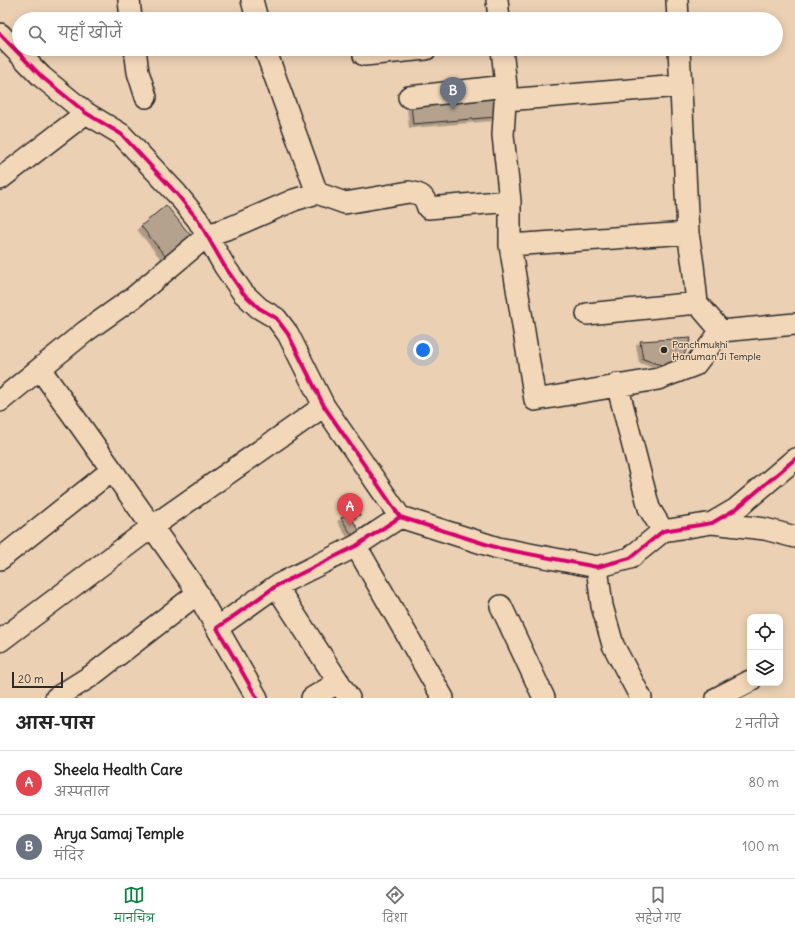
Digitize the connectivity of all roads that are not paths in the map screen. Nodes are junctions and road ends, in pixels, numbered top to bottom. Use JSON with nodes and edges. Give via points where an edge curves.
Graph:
{"nodes":[{"id":1,"x":128,"y":0,"type":"edge"},
{"id":2,"x":252,"y":0,"type":"edge"},
{"id":3,"x":497,"y":0,"type":"edge"},
{"id":4,"x":677,"y":0,"type":"edge"},
{"id":5,"x":130,"y":12,"type":"edge"},
{"id":6,"x":255,"y":12,"type":"edge"},
{"id":7,"x":498,"y":12,"type":"edge"},
{"id":8,"x":678,"y":12,"type":"edge"},
{"id":9,"x":0,"y":34,"type":"edge"},
{"id":10,"x":12,"y":46,"type":"edge"},
{"id":11,"x":21,"y":56,"type":"edge"},
{"id":12,"x":136,"y":56,"type":"edge"},
{"id":13,"x":267,"y":56,"type":"edge"},
{"id":14,"x":503,"y":56,"type":"edge"},
{"id":15,"x":679,"y":56,"type":"edge"},
{"id":16,"x":680,"y":86,"type":"junction"},
{"id":17,"x":506,"y":93,"type":"junction"},
{"id":18,"x":146,"y":97,"type":"dead end"},
{"id":19,"x":409,"y":97,"type":"dead end"},
{"id":20,"x":86,"y":113,"type":"junction"},
{"id":21,"x":0,"y":179,"type":"edge"},
{"id":22,"x":317,"y":193,"type":"junction"},
{"id":23,"x":510,"y":201,"type":"junction"},
{"id":24,"x":688,"y":233,"type":"junction"},
{"id":25,"x":208,"y":236,"type":"junction"},
{"id":26,"x":510,"y":245,"type":"junction"},
{"id":27,"x":697,"y":303,"type":"junction"},
{"id":28,"x":587,"y":314,"type":"dead end"},
{"id":29,"x":795,"y":324,"type":"edge"},
{"id":30,"x":721,"y":331,"type":"junction"},
{"id":31,"x":40,"y":369,"type":"junction"},
{"id":32,"x":617,"y":384,"type":"junction"},
{"id":33,"x":0,"y":401,"type":"edge"},
{"id":34,"x":324,"y":406,"type":"junction"},
{"id":35,"x":795,"y":459,"type":"edge"},
{"id":36,"x":112,"y":470,"type":"junction"},
{"id":37,"x":400,"y":517,"type":"junction"},
{"id":38,"x":712,"y":523,"type":"junction"},
{"id":39,"x":152,"y":526,"type":"junction"},
{"id":40,"x":663,"y":531,"type":"junction"},
{"id":41,"x":795,"y":537,"type":"edge"},
{"id":42,"x":356,"y":546,"type":"junction"},
{"id":43,"x":0,"y":559,"type":"edge"},
{"id":44,"x":597,"y":567,"type":"junction"},
{"id":45,"x":276,"y":586,"type":"junction"},
{"id":46,"x":198,"y":593,"type":"junction"},
{"id":47,"x":501,"y":606,"type":"dead end"},
{"id":48,"x":218,"y":628,"type":"junction"},
{"id":49,"x":0,"y":641,"type":"edge"},
{"id":50,"x":747,"y":683,"type":"edge"},
{"id":51,"x":344,"y":690,"type":"edge"},
{"id":52,"x":56,"y":698,"type":"edge"},
{"id":53,"x":257,"y":698,"type":"edge"},
{"id":54,"x":312,"y":698,"type":"edge"},
{"id":55,"x":443,"y":698,"type":"edge"},
{"id":56,"x":544,"y":698,"type":"edge"},
{"id":57,"x":641,"y":698,"type":"edge"},
{"id":58,"x":717,"y":698,"type":"edge"}],
"edges":[{"from":1,"to":5,"type":"street"},
{"from":2,"to":6,"type":"street"},
{"from":3,"to":7,"type":"street"},
{"from":4,"to":8,"type":"street"},
{"from":9,"to":10,"type":"street"},
{"from":11,"to":20,"type":"street","via":[[42,77]]},
{"from":12,"to":18,"type":"street"},
{"from":13,"to":22,"type":"street"},
{"from":14,"to":17,"type":"street"},
{"from":15,"to":16,"type":"street"},
{"from":16,"to":17,"type":"street"},
{"from":16,"to":24,"type":"street"},
{"from":17,"to":19,"type":"street"},
{"from":17,"to":23,"type":"street","via":[[503,135]]},
{"from":20,"to":21,"type":"street"},
{"from":20,"to":25,"type":"street","via":[[121,134],[177,194]]},
{"from":22,"to":23,"type":"street","via":[[345,203],[409,192],[424,197],[428,208]]},
{"from":22,"to":25,"type":"street"},
{"from":23,"to":26,"type":"street"},
{"from":24,"to":26,"type":"street"},
{"from":24,"to":27,"type":"street"},
{"from":25,"to":31,"type":"street","via":[[140,293],[86,331]]},
{"from":25,"to":34,"type":"street","via":[[225,267],[243,292],[259,308],[276,318],[288,334]]},
{"from":26,"to":32,"type":"street","via":[[535,400]]},
{"from":27,"to":28,"type":"street"},
{"from":27,"to":30,"type":"street"},
{"from":29,"to":30,"type":"street"},
{"from":30,"to":32,"type":"street","via":[[695,365],[658,379]]},
{"from":31,"to":33,"type":"street"},
{"from":31,"to":36,"type":"street"},
{"from":32,"to":40,"type":"street","via":[[649,508]]},
{"from":34,"to":37,"type":"street"},
{"from":34,"to":39,"type":"street"},
{"from":35,"to":38,"type":"street","via":[[736,509]]},
{"from":36,"to":39,"type":"street"},
{"from":36,"to":43,"type":"street"},
{"from":37,"to":42,"type":"street"},
{"from":37,"to":44,"type":"street","via":[[498,548]]},
{"from":38,"to":40,"type":"street"},
{"from":38,"to":41,"type":"street","via":[[765,529]]},
{"from":39,"to":46,"type":"street"},
{"from":39,"to":49,"type":"street"},
{"from":40,"to":44,"type":"street","via":[[630,558]]},
{"from":42,"to":45,"type":"street"},
{"from":42,"to":55,"type":"street"},
{"from":44,"to":57,"type":"street","via":[[602,606],[613,645]]},
{"from":45,"to":48,"type":"street"},
{"from":45,"to":51,"type":"street"},
{"from":46,"to":48,"type":"street"},
{"from":46,"to":52,"type":"street","via":[[91,676]]},
{"from":47,"to":56,"type":"street"},
{"from":48,"to":53,"type":"street"},
{"from":50,"to":58,"type":"street"},
{"from":51,"to":54,"type":"street"}]}
